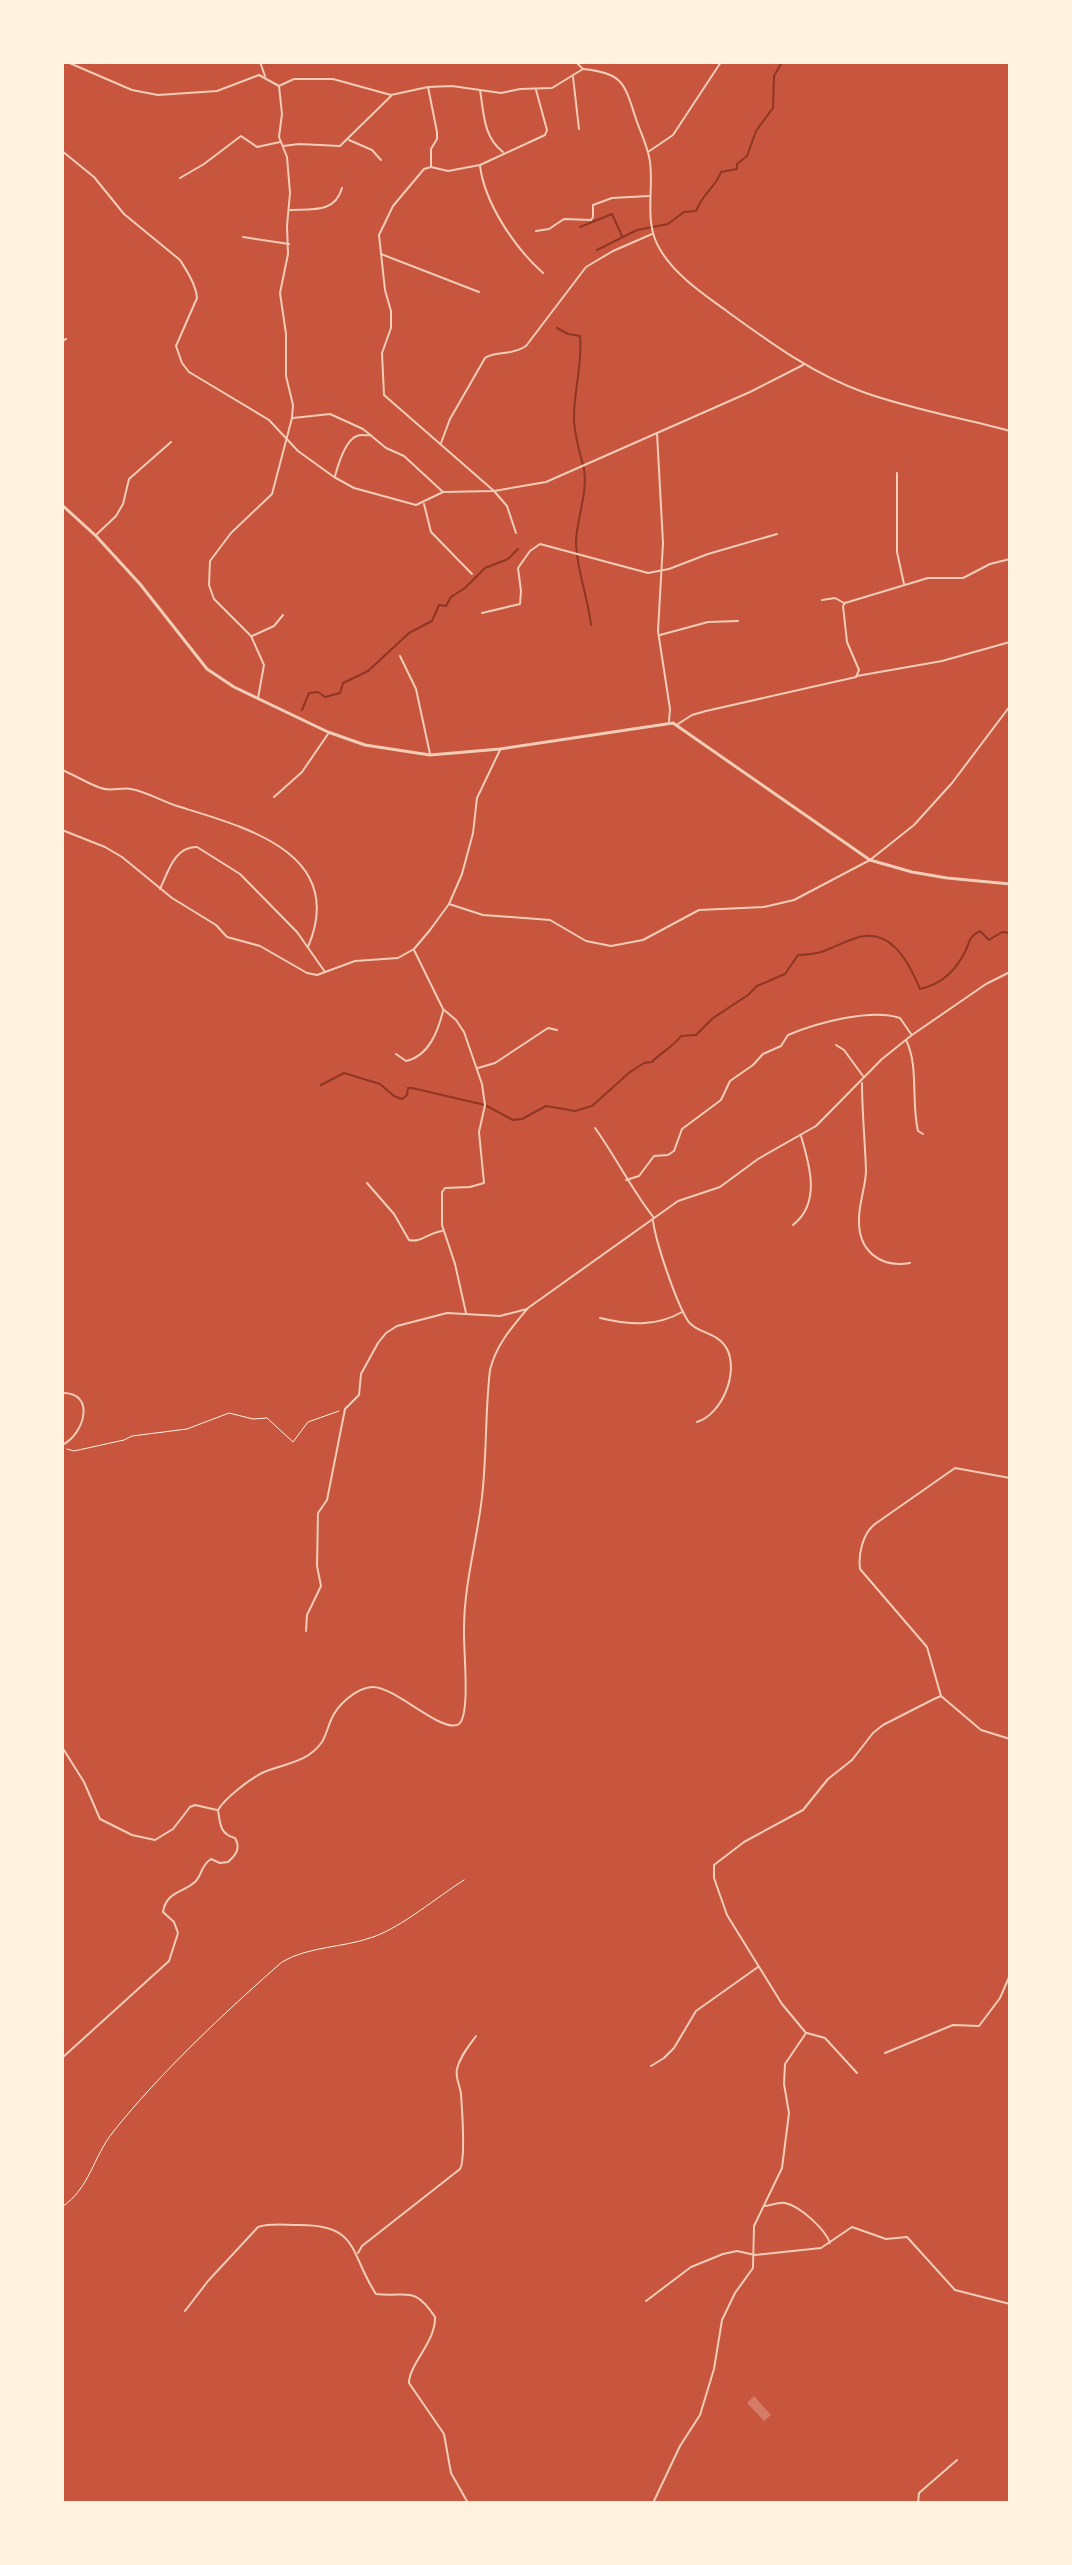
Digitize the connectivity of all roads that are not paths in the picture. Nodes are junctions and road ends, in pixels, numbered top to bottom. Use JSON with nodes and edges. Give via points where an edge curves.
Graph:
{"nodes":[{"id":1,"x":67,"y":62,"type":"edge"},
{"id":2,"x":576,"y":62,"type":"edge"},
{"id":3,"x":721,"y":62,"type":"edge"},
{"id":4,"x":826,"y":62,"type":"edge"},
{"id":5,"x":834,"y":62,"type":"edge"},
{"id":6,"x":259,"y":63,"type":"edge"},
{"id":7,"x":583,"y":69,"type":"junction"},
{"id":8,"x":572,"y":76,"type":"junction"},
{"id":9,"x":266,"y":77,"type":"junction"},
{"id":10,"x":279,"y":86,"type":"junction"},
{"id":11,"x":428,"y":87,"type":"junction"},
{"id":12,"x":480,"y":89,"type":"junction"},
{"id":13,"x":536,"y":89,"type":"junction"},
{"id":14,"x":391,"y":95,"type":"junction"},
{"id":15,"x":579,"y":129,"type":"dead end"},
{"id":16,"x":348,"y":140,"type":"junction"},
{"id":17,"x":280,"y":142,"type":"junction"},
{"id":18,"x":283,"y":146,"type":"junction"},
{"id":19,"x":62,"y":151,"type":"edge"},
{"id":20,"x":503,"y":152,"type":"junction"},
{"id":21,"x":648,"y":152,"type":"junction"},
{"id":22,"x":381,"y":160,"type":"dead end"},
{"id":23,"x":480,"y":165,"type":"junction"},
{"id":24,"x":431,"y":167,"type":"junction"},
{"id":25,"x":180,"y":178,"type":"dead end"},
{"id":26,"x":342,"y":188,"type":"dead end"},
{"id":27,"x":650,"y":196,"type":"junction"},
{"id":28,"x":289,"y":210,"type":"junction"},
{"id":29,"x":536,"y":231,"type":"dead end"},
{"id":30,"x":653,"y":233,"type":"junction"},
{"id":31,"x":243,"y":237,"type":"dead end"},
{"id":32,"x":289,"y":244,"type":"junction"},
{"id":33,"x":379,"y":253,"type":"junction"},
{"id":34,"x":543,"y":273,"type":"dead end"},
{"id":35,"x":479,"y":292,"type":"dead end"},
{"id":36,"x":803,"y":365,"type":"junction"},
{"id":37,"x":292,"y":418,"type":"junction"},
{"id":38,"x":1010,"y":431,"type":"edge"},
{"id":39,"x":657,"y":433,"type":"junction"},
{"id":40,"x":371,"y":435,"type":"junction"},
{"id":41,"x":285,"y":438,"type":"junction"},
{"id":42,"x":171,"y":442,"type":"dead end"},
{"id":43,"x":441,"y":444,"type":"junction"},
{"id":44,"x":897,"y":473,"type":"dead end"},
{"id":45,"x":334,"y":477,"type":"junction"},
{"id":46,"x":494,"y":491,"type":"junction"},
{"id":47,"x":443,"y":492,"type":"junction"},
{"id":48,"x":423,"y":503,"type":"junction"},
{"id":49,"x":62,"y":505,"type":"edge"},
{"id":50,"x":516,"y":533,"type":"dead end"},
{"id":51,"x":777,"y":534,"type":"dead end"},
{"id":52,"x":96,"y":536,"type":"junction"},
{"id":53,"x":1010,"y":559,"type":"edge"},
{"id":54,"x":662,"y":570,"type":"junction"},
{"id":55,"x":472,"y":574,"type":"dead end"},
{"id":56,"x":904,"y":585,"type":"junction"},
{"id":57,"x":822,"y":600,"type":"dead end"},
{"id":58,"x":845,"y":603,"type":"junction"},
{"id":59,"x":482,"y":613,"type":"dead end"},
{"id":60,"x":283,"y":615,"type":"dead end"},
{"id":61,"x":738,"y":621,"type":"dead end"},
{"id":62,"x":251,"y":636,"type":"junction"},
{"id":63,"x":659,"y":636,"type":"junction"},
{"id":64,"x":1010,"y":642,"type":"edge"},
{"id":65,"x":400,"y":656,"type":"dead end"},
{"id":66,"x":856,"y":677,"type":"junction"},
{"id":67,"x":257,"y":699,"type":"junction"},
{"id":68,"x":1010,"y":706,"type":"edge"},
{"id":69,"x":669,"y":723,"type":"junction"},
{"id":70,"x":678,"y":724,"type":"junction"},
{"id":71,"x":328,"y":732,"type":"junction"},
{"id":72,"x":500,"y":749,"type":"junction"},
{"id":73,"x":430,"y":755,"type":"junction"},
{"id":74,"x":62,"y":770,"type":"edge"},
{"id":75,"x":274,"y":797,"type":"dead end"},
{"id":76,"x":62,"y":830,"type":"edge"},
{"id":77,"x":870,"y":860,"type":"junction"},
{"id":78,"x":1010,"y":884,"type":"edge"},
{"id":79,"x":160,"y":889,"type":"junction"},
{"id":80,"x":449,"y":904,"type":"junction"},
{"id":81,"x":308,"y":947,"type":"junction"},
{"id":82,"x":414,"y":949,"type":"junction"},
{"id":83,"x":1010,"y":972,"type":"edge"},
{"id":84,"x":326,"y":973,"type":"junction"},
{"id":85,"x":443,"y":1009,"type":"junction"},
{"id":86,"x":557,"y":1030,"type":"dead end"},
{"id":87,"x":912,"y":1035,"type":"junction"},
{"id":88,"x":906,"y":1040,"type":"junction"},
{"id":89,"x":836,"y":1045,"type":"dead end"},
{"id":90,"x":396,"y":1054,"type":"dead end"},
{"id":91,"x":477,"y":1068,"type":"junction"},
{"id":92,"x":864,"y":1077,"type":"junction"},
{"id":93,"x":862,"y":1082,"type":"junction"},
{"id":94,"x":595,"y":1128,"type":"dead end"},
{"id":95,"x":923,"y":1134,"type":"dead end"},
{"id":96,"x":800,"y":1135,"type":"junction"},
{"id":97,"x":626,"y":1180,"type":"junction"},
{"id":98,"x":367,"y":1183,"type":"dead end"},
{"id":99,"x":653,"y":1220,"type":"junction"},
{"id":100,"x":793,"y":1225,"type":"dead end"},
{"id":101,"x":443,"y":1232,"type":"junction"},
{"id":102,"x":910,"y":1263,"type":"dead end"},
{"id":103,"x":528,"y":1308,"type":"junction"},
{"id":104,"x":683,"y":1311,"type":"junction"},
{"id":105,"x":466,"y":1313,"type":"junction"},
{"id":106,"x":600,"y":1318,"type":"dead end"},
{"id":107,"x":62,"y":1393,"type":"edge"},
{"id":108,"x":697,"y":1422,"type":"dead end"},
{"id":109,"x":62,"y":1446,"type":"edge"},
{"id":110,"x":1010,"y":1478,"type":"edge"},
{"id":111,"x":306,"y":1631,"type":"dead end"},
{"id":112,"x":941,"y":1696,"type":"junction"},
{"id":113,"x":1010,"y":1739,"type":"edge"},
{"id":114,"x":62,"y":1747,"type":"edge"},
{"id":115,"x":218,"y":1810,"type":"junction"},
{"id":116,"x":759,"y":1966,"type":"junction"},
{"id":117,"x":1010,"y":1975,"type":"edge"},
{"id":118,"x":806,"y":2033,"type":"junction"},
{"id":119,"x":476,"y":2036,"type":"dead end"},
{"id":120,"x":885,"y":2053,"type":"dead end"},
{"id":121,"x":62,"y":2058,"type":"edge"},
{"id":122,"x":651,"y":2066,"type":"dead end"},
{"id":123,"x":857,"y":2073,"type":"dead end"},
{"id":124,"x":764,"y":2206,"type":"junction"},
{"id":125,"x":830,"y":2243,"type":"junction"},
{"id":126,"x":357,"y":2254,"type":"junction"},
{"id":127,"x":755,"y":2255,"type":"junction"},
{"id":128,"x":646,"y":2301,"type":"dead end"},
{"id":129,"x":1010,"y":2304,"type":"edge"},
{"id":130,"x":185,"y":2311,"type":"dead end"},
{"id":131,"x":957,"y":2460,"type":"dead end"},
{"id":132,"x":468,"y":2503,"type":"edge"},
{"id":133,"x":653,"y":2503,"type":"edge"},
{"id":134,"x":918,"y":2503,"type":"edge"}],
"edges":[{"from":1,"to":9,"type":"street","via":[[132,90],[158,95],[217,91]]},
{"from":2,"to":7,"type":"street"},
{"from":3,"to":21,"type":"street","via":[[673,135]]},
{"from":4,"to":5,"type":"street"},
{"from":6,"to":9,"type":"street"},
{"from":7,"to":8,"type":"street"},
{"from":7,"to":21,"type":"street","via":[[617,78],[627,88]]},
{"from":8,"to":13,"type":"street","via":[[552,88]]},
{"from":8,"to":15,"type":"street"},
{"from":9,"to":10,"type":"street"},
{"from":10,"to":14,"type":"street","via":[[294,79],[333,79]]},
{"from":10,"to":17,"type":"street"},
{"from":11,"to":12,"type":"street"},
{"from":11,"to":14,"type":"street"},
{"from":11,"to":24,"type":"street","via":[[437,132]]},
{"from":12,"to":13,"type":"street"},
{"from":12,"to":20,"type":"street","via":[[488,132]]},
{"from":13,"to":20,"type":"street","via":[[545,135]]},
{"from":14,"to":16,"type":"street"},
{"from":16,"to":18,"type":"street","via":[[336,147]]},
{"from":16,"to":22,"type":"street"},
{"from":17,"to":18,"type":"street"},
{"from":17,"to":25,"type":"street","via":[[257,147],[241,136]]},
{"from":18,"to":28,"type":"street","via":[[289,164]]},
{"from":19,"to":41,"type":"street","via":[[185,268],[197,298],[176,346],[184,367],[269,420]]},
{"from":20,"to":23,"type":"street"},
{"from":21,"to":27,"type":"street"},
{"from":23,"to":24,"type":"street","via":[[448,171]]},
{"from":23,"to":34,"type":"street","via":[[512,240]]},
{"from":24,"to":33,"type":"street","via":[[390,209],[379,235]]},
{"from":26,"to":28,"type":"street","via":[[330,206]]},
{"from":27,"to":29,"type":"street","via":[[603,200],[593,205],[591,220],[564,219]]},
{"from":27,"to":30,"type":"street"},
{"from":28,"to":32,"type":"street"},
{"from":30,"to":36,"type":"street","via":[[664,256],[704,295]]},
{"from":30,"to":43,"type":"street","via":[[586,267],[526,346],[485,358]]},
{"from":31,"to":32,"type":"street"},
{"from":32,"to":37,"type":"street","via":[[280,293]]},
{"from":33,"to":35,"type":"street"},
{"from":33,"to":43,"type":"street","via":[[391,311],[382,353],[384,395]]},
{"from":36,"to":38,"type":"street","via":[[873,396]]},
{"from":36,"to":39,"type":"street"},
{"from":37,"to":40,"type":"street","via":[[333,414]]},
{"from":37,"to":41,"type":"street"},
{"from":39,"to":46,"type":"street","via":[[546,482]]},
{"from":39,"to":54,"type":"street"},
{"from":40,"to":45,"type":"street","via":[[353,439]]},
{"from":40,"to":47,"type":"street","via":[[404,456]]},
{"from":41,"to":45,"type":"street"},
{"from":41,"to":62,"type":"street","via":[[272,494],[210,561],[214,599]]},
{"from":42,"to":52,"type":"street","via":[[129,479],[123,504]]},
{"from":43,"to":46,"type":"street"},
{"from":44,"to":56,"type":"street","via":[[897,552]]},
{"from":45,"to":48,"type":"street","via":[[379,496]]},
{"from":46,"to":47,"type":"street"},
{"from":46,"to":50,"type":"street","via":[[507,506]]},
{"from":47,"to":48,"type":"street"},
{"from":48,"to":55,"type":"street","via":[[431,532]]},
{"from":49,"to":52,"type":"street"},
{"from":51,"to":54,"type":"street"},
{"from":52,"to":67,"type":"street","via":[[202,664]]},
{"from":53,"to":56,"type":"street","via":[[963,578],[928,578]]},
{"from":54,"to":59,"type":"street","via":[[638,571],[540,544],[518,568],[520,604]]},
{"from":54,"to":63,"type":"street"},
{"from":56,"to":58,"type":"street"},
{"from":57,"to":58,"type":"street"},
{"from":58,"to":66,"type":"street"},
{"from":60,"to":62,"type":"street","via":[[274,626]]},
{"from":61,"to":63,"type":"street","via":[[708,622]]},
{"from":62,"to":67,"type":"street","via":[[265,669]]},
{"from":63,"to":69,"type":"street"},
{"from":64,"to":66,"type":"street"},
{"from":65,"to":73,"type":"street","via":[[416,689]]},
{"from":66,"to":70,"type":"street","via":[[706,711]]},
{"from":67,"to":71,"type":"street"},
{"from":68,"to":77,"type":"street","via":[[934,804]]},
{"from":69,"to":70,"type":"street"},
{"from":69,"to":72,"type":"street"},
{"from":70,"to":77,"type":"street"},
{"from":71,"to":73,"type":"street","via":[[365,745]]},
{"from":71,"to":75,"type":"street","via":[[302,772]]},
{"from":72,"to":73,"type":"street"},
{"from":72,"to":80,"type":"street","via":[[477,798],[470,848]]},
{"from":74,"to":81,"type":"street","via":[[100,788],[129,788],[233,824],[285,849],[302,866],[316,894],[318,916]]},
{"from":76,"to":79,"type":"street","via":[[105,847]]},
{"from":77,"to":78,"type":"street","via":[[912,872]]},
{"from":77,"to":80,"type":"street","via":[[794,900],[699,910],[643,940],[611,946],[586,941],[550,920],[483,915]]},
{"from":79,"to":81,"type":"street","via":[[178,854],[197,847],[240,874]]},
{"from":79,"to":84,"type":"street","via":[[231,939],[260,946],[311,975]]},
{"from":80,"to":82,"type":"street"},
{"from":81,"to":84,"type":"street"},
{"from":82,"to":84,"type":"street","via":[[392,960],[355,961]]},
{"from":82,"to":85,"type":"street"},
{"from":83,"to":87,"type":"street"},
{"from":85,"to":90,"type":"street","via":[[426,1049],[411,1061]]},
{"from":85,"to":91,"type":"street","via":[[461,1026]]},
{"from":86,"to":91,"type":"street","via":[[548,1028],[495,1063]]},
{"from":87,"to":88,"type":"street"},
{"from":87,"to":97,"type":"street","via":[[904,1021],[889,1015],[852,1016],[788,1035],[781,1046],[730,1081],[721,1100],[682,1129],[674,1151],[654,1156],[639,1176]]},
{"from":88,"to":92,"type":"street"},
{"from":88,"to":95,"type":"street","via":[[915,1119]]},
{"from":89,"to":92,"type":"street"},
{"from":91,"to":101,"type":"street","via":[[484,1095],[479,1132],[484,1183],[443,1188]]},
{"from":92,"to":93,"type":"street"},
{"from":93,"to":96,"type":"street"},
{"from":93,"to":102,"type":"street","via":[[866,1178],[859,1219],[864,1246],[875,1259]]},
{"from":94,"to":97,"type":"street"},
{"from":96,"to":99,"type":"street","via":[[732,1180],[678,1201]]},
{"from":96,"to":100,"type":"street","via":[[810,1170],[810,1201]]},
{"from":97,"to":99,"type":"street"},
{"from":98,"to":101,"type":"street","via":[[409,1240]]},
{"from":99,"to":103,"type":"street"},
{"from":99,"to":104,"type":"street"},
{"from":101,"to":105,"type":"street"},
{"from":103,"to":105,"type":"street","via":[[500,1316]]},
{"from":103,"to":115,"type":"street","via":[[511,1327],[490,1370],[482,1501],[465,1612],[462,1720],[450,1726],[370,1687],[335,1712],[323,1739],[304,1759],[256,1776]]},
{"from":104,"to":106,"type":"street","via":[[656,1323]]},
{"from":104,"to":108,"type":"street","via":[[728,1354],[727,1393]]},
{"from":105,"to":111,"type":"street","via":[[447,1313],[386,1333],[364,1367],[359,1395],[345,1409],[327,1500],[318,1513],[321,1586],[307,1615]]},
{"from":107,"to":109,"type":"street","via":[[74,1394],[84,1411],[78,1432]]},
{"from":110,"to":112,"type":"street","via":[[955,1468],[866,1534],[860,1569],[927,1647]]},
{"from":112,"to":113,"type":"street","via":[[981,1730]]},
{"from":112,"to":116,"type":"street","via":[[883,1725],[803,1810],[714,1865],[727,1915]]},
{"from":114,"to":115,"type":"street","via":[[100,1819],[132,1835],[155,1840],[195,1805]]},
{"from":115,"to":121,"type":"street","via":[[223,1832],[235,1838],[238,1852],[224,1864],[208,1861],[197,1879],[170,1898],[163,1912],[178,1933],[169,1961]]},
{"from":116,"to":118,"type":"street"},
{"from":116,"to":122,"type":"street","via":[[696,2011],[674,2048]]},
{"from":117,"to":120,"type":"street","via":[[979,2026],[953,2025]]},
{"from":118,"to":123,"type":"street","via":[[825,2038]]},
{"from":118,"to":124,"type":"street","via":[[785,2064],[789,2113],[782,2168]]},
{"from":119,"to":126,"type":"street","via":[[456,2073],[464,2163]]},
{"from":124,"to":125,"type":"street","via":[[791,2205]]},
{"from":124,"to":127,"type":"street","via":[[754,2226]]},
{"from":125,"to":127,"type":"street"},
{"from":125,"to":129,"type":"street","via":[[852,2227],[886,2239],[907,2237],[955,2290]]},
{"from":126,"to":130,"type":"street","via":[[341,2234],[325,2226],[258,2227]]},
{"from":126,"to":132,"type":"street","via":[[376,2294],[410,2294],[435,2317],[435,2328],[409,2383],[444,2434],[451,2473]]},
{"from":127,"to":128,"type":"street","via":[[731,2251],[714,2257],[691,2267]]},
{"from":127,"to":133,"type":"street","via":[[753,2268],[722,2320],[700,2415]]},
{"from":131,"to":134,"type":"street","via":[[919,2493]]}]}
